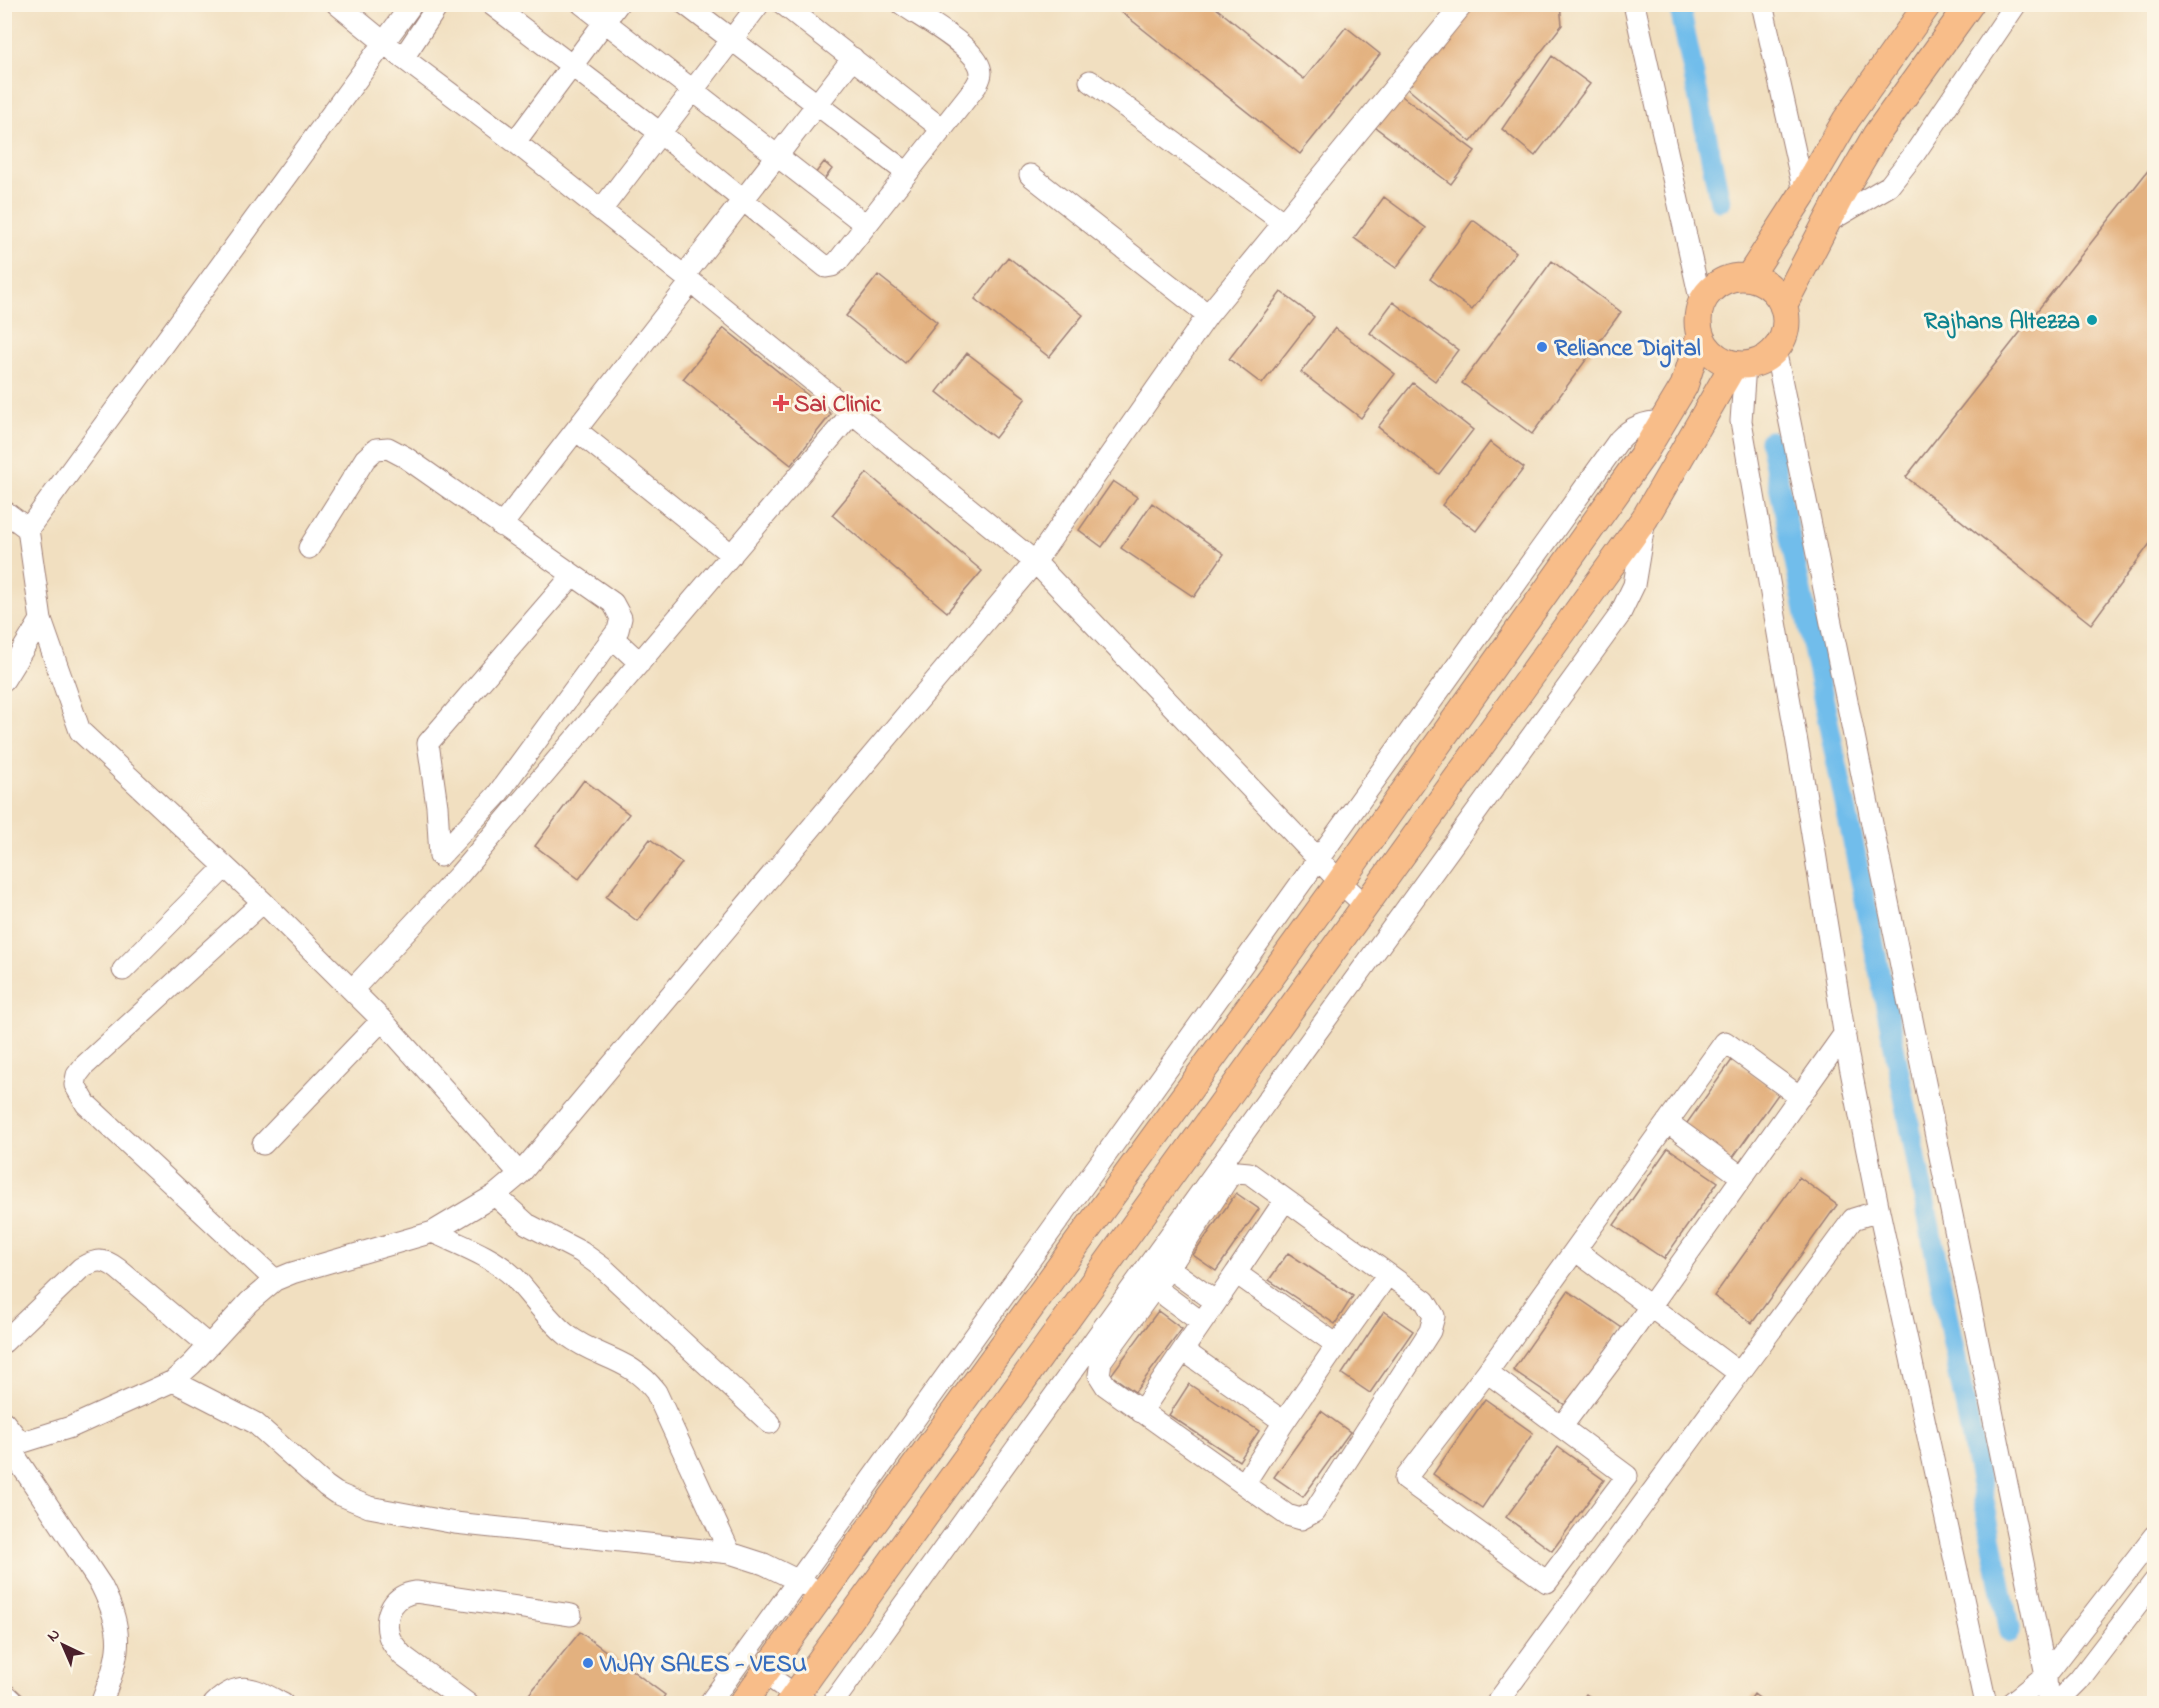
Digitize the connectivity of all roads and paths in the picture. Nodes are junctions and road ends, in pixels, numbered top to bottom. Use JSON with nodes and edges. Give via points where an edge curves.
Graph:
{"nodes":[{"id":1,"x":337,"y":4,"type":"edge"},
{"id":2,"x":412,"y":4,"type":"edge"},
{"id":3,"x":440,"y":4,"type":"edge"},
{"id":4,"x":491,"y":4,"type":"edge"},
{"id":5,"x":582,"y":4,"type":"edge"},
{"id":6,"x":618,"y":4,"type":"edge"},
{"id":7,"x":686,"y":4,"type":"edge"},
{"id":8,"x":759,"y":4,"type":"edge"},
{"id":9,"x":783,"y":4,"type":"edge"},
{"id":10,"x":902,"y":4,"type":"edge"},
{"id":11,"x":1463,"y":4,"type":"edge"},
{"id":12,"x":1634,"y":4,"type":"edge"},
{"id":13,"x":1762,"y":4,"type":"edge"},
{"id":14,"x":1970,"y":4,"type":"edge"},
{"id":15,"x":2016,"y":4,"type":"edge"},
{"id":16,"x":1918,"y":11,"type":"edge"},
{"id":17,"x":605,"y":22,"type":"junction"},
{"id":18,"x":732,"y":40,"type":"junction"},
{"id":19,"x":384,"y":43,"type":"junction"},
{"id":20,"x":403,"y":58,"type":"junction"},
{"id":21,"x":853,"y":58,"type":"junction"},
{"id":22,"x":572,"y":66,"type":"junction"},
{"id":23,"x":1090,"y":81,"type":"dead end"},
{"id":24,"x":693,"y":90,"type":"junction"},
{"id":25,"x":817,"y":104,"type":"junction"},
{"id":26,"x":942,"y":129,"type":"junction"},
{"id":27,"x":660,"y":133,"type":"junction"},
{"id":28,"x":515,"y":142,"type":"junction"},
{"id":29,"x":777,"y":156,"type":"junction"},
{"id":30,"x":907,"y":173,"type":"junction"},
{"id":31,"x":1030,"y":175,"type":"dead end"},
{"id":32,"x":1804,"y":192,"type":"junction"},
{"id":33,"x":742,"y":200,"type":"junction"},
{"id":34,"x":601,"y":210,"type":"junction"},
{"id":35,"x":1284,"y":223,"type":"junction"},
{"id":36,"x":1826,"y":223,"type":"junction"},
{"id":37,"x":866,"y":225,"type":"junction"},
{"id":38,"x":1749,"y":277,"type":"junction"},
{"id":39,"x":687,"y":279,"type":"junction"},
{"id":40,"x":1701,"y":303,"type":"junction"},
{"id":41,"x":1783,"y":306,"type":"junction"},
{"id":42,"x":1208,"y":315,"type":"junction"},
{"id":43,"x":1700,"y":336,"type":"junction"},
{"id":44,"x":1775,"y":349,"type":"junction"},
{"id":45,"x":1739,"y":365,"type":"junction"},
{"id":46,"x":853,"y":412,"type":"junction"},
{"id":47,"x":1663,"y":421,"type":"junction"},
{"id":48,"x":576,"y":430,"type":"junction"},
{"id":49,"x":4,"y":511,"type":"edge"},
{"id":50,"x":1645,"y":518,"type":"junction"},
{"id":51,"x":501,"y":526,"type":"junction"},
{"id":52,"x":28,"y":529,"type":"junction"},
{"id":53,"x":309,"y":548,"type":"dead end"},
{"id":54,"x":732,"y":555,"type":"junction"},
{"id":55,"x":1035,"y":562,"type":"junction"},
{"id":56,"x":573,"y":575,"type":"junction"},
{"id":57,"x":41,"y":620,"type":"junction"},
{"id":58,"x":613,"y":638,"type":"junction"},
{"id":59,"x":640,"y":663,"type":"junction"},
{"id":60,"x":4,"y":680,"type":"edge"},
{"id":61,"x":1318,"y":858,"type":"junction"},
{"id":62,"x":225,"y":867,"type":"junction"},
{"id":63,"x":1340,"y":882,"type":"junction"},
{"id":64,"x":262,"y":902,"type":"junction"},
{"id":65,"x":1366,"y":906,"type":"junction"},
{"id":66,"x":123,"y":970,"type":"dead end"},
{"id":67,"x":352,"y":990,"type":"junction"},
{"id":68,"x":382,"y":1020,"type":"junction"},
{"id":69,"x":1846,"y":1042,"type":"junction"},
{"id":70,"x":1808,"y":1092,"type":"junction"},
{"id":71,"x":1667,"y":1122,"type":"junction"},
{"id":72,"x":263,"y":1144,"type":"dead end"},
{"id":73,"x":520,"y":1174,"type":"junction"},
{"id":74,"x":1742,"y":1177,"type":"junction"},
{"id":75,"x":495,"y":1195,"type":"junction"},
{"id":76,"x":1285,"y":1200,"type":"junction"},
{"id":77,"x":1879,"y":1211,"type":"junction"},
{"id":78,"x":433,"y":1232,"type":"junction"},
{"id":79,"x":1575,"y":1250,"type":"junction"},
{"id":80,"x":1162,"y":1263,"type":"junction"},
{"id":81,"x":1236,"y":1273,"type":"junction"},
{"id":82,"x":1388,"y":1274,"type":"junction"},
{"id":83,"x":275,"y":1280,"type":"junction"},
{"id":84,"x":1147,"y":1283,"type":"junction"},
{"id":85,"x":1216,"y":1302,"type":"junction"},
{"id":86,"x":1656,"y":1309,"type":"junction"},
{"id":87,"x":1201,"y":1322,"type":"junction"},
{"id":88,"x":4,"y":1342,"type":"edge"},
{"id":89,"x":208,"y":1345,"type":"junction"},
{"id":90,"x":1337,"y":1346,"type":"junction"},
{"id":91,"x":1183,"y":1350,"type":"junction"},
{"id":92,"x":1487,"y":1372,"type":"junction"},
{"id":93,"x":1739,"y":1373,"type":"junction"},
{"id":94,"x":173,"y":1381,"type":"junction"},
{"id":95,"x":1141,"y":1412,"type":"junction"},
{"id":96,"x":4,"y":1422,"type":"edge"},
{"id":97,"x":1284,"y":1422,"type":"junction"},
{"id":98,"x":770,"y":1423,"type":"dead end"},
{"id":99,"x":1562,"y":1426,"type":"junction"},
{"id":100,"x":11,"y":1446,"type":"edge"},
{"id":101,"x":1244,"y":1484,"type":"junction"},
{"id":102,"x":2154,"y":1536,"type":"edge"},
{"id":103,"x":730,"y":1553,"type":"junction"},
{"id":104,"x":797,"y":1580,"type":"junction"},
{"id":105,"x":2154,"y":1582,"type":"edge"},
{"id":106,"x":823,"y":1592,"type":"junction"},
{"id":107,"x":571,"y":1615,"type":"dead end"},
{"id":108,"x":764,"y":1673,"type":"junction"},
{"id":109,"x":2046,"y":1675,"type":"junction"},
{"id":110,"x":4,"y":1693,"type":"edge"},
{"id":111,"x":798,"y":1701,"type":"edge"},
{"id":112,"x":16,"y":1704,"type":"edge"},
{"id":113,"x":101,"y":1704,"type":"edge"},
{"id":114,"x":214,"y":1704,"type":"edge"},
{"id":115,"x":284,"y":1704,"type":"edge"},
{"id":116,"x":468,"y":1704,"type":"edge"},
{"id":117,"x":709,"y":1704,"type":"edge"},
{"id":118,"x":742,"y":1704,"type":"edge"},
{"id":119,"x":832,"y":1704,"type":"edge"},
{"id":120,"x":1496,"y":1704,"type":"edge"},
{"id":121,"x":1986,"y":1704,"type":"edge"},
{"id":122,"x":2010,"y":1704,"type":"edge"},
{"id":123,"x":2047,"y":1704,"type":"edge"},
{"id":124,"x":2055,"y":1704,"type":"edge"}],
"edges":[{"from":1,"to":19,"type":"street"},
{"from":2,"to":19,"type":"street"},
{"from":3,"to":20,"type":"street"},
{"from":4,"to":22,"type":"street"},
{"from":5,"to":17,"type":"street"},
{"from":6,"to":17,"type":"street"},
{"from":7,"to":18,"type":"street"},
{"from":8,"to":18,"type":"street"},
{"from":9,"to":21,"type":"street"},
{"from":10,"to":26,"type":"street","via":[[963,46],[980,67],[976,86]]},
{"from":11,"to":35,"type":"street"},
{"from":12,"to":40,"type":"street"},
{"from":13,"to":32,"type":"street"},
{"from":14,"to":36,"type":"main road","via":[[1876,135]]},
{"from":15,"to":36,"type":"street","via":[[1889,186]]},
{"from":16,"to":32,"type":"main road"},
{"from":17,"to":22,"type":"street"},
{"from":17,"to":24,"type":"street"},
{"from":18,"to":24,"type":"street"},
{"from":18,"to":25,"type":"street"},
{"from":19,"to":20,"type":"street"},
{"from":19,"to":52,"type":"street"},
{"from":20,"to":28,"type":"street"},
{"from":21,"to":25,"type":"street"},
{"from":21,"to":26,"type":"street"},
{"from":22,"to":27,"type":"street"},
{"from":22,"to":28,"type":"street"},
{"from":23,"to":35,"type":"street"},
{"from":24,"to":27,"type":"street"},
{"from":24,"to":29,"type":"street"},
{"from":25,"to":29,"type":"street"},
{"from":25,"to":30,"type":"street"},
{"from":26,"to":30,"type":"street"},
{"from":27,"to":33,"type":"street"},
{"from":27,"to":34,"type":"street"},
{"from":28,"to":34,"type":"street"},
{"from":29,"to":33,"type":"street"},
{"from":29,"to":37,"type":"street"},
{"from":30,"to":37,"type":"street"},
{"from":31,"to":42,"type":"street"},
{"from":32,"to":38,"type":"main road"},
{"from":33,"to":37,"type":"street","via":[[826,267],[838,261]]},
{"from":33,"to":39,"type":"street"},
{"from":34,"to":39,"type":"street"},
{"from":35,"to":42,"type":"street"},
{"from":36,"to":41,"type":"main road"},
{"from":38,"to":40,"type":"main road","via":[[1726,279]]},
{"from":38,"to":41,"type":"main road","via":[[1770,287]]},
{"from":39,"to":46,"type":"street"},
{"from":39,"to":48,"type":"street"},
{"from":40,"to":43,"type":"main road","via":[[1697,325]]},
{"from":41,"to":44,"type":"main road","via":[[1785,328]]},
{"from":42,"to":55,"type":"street"},
{"from":43,"to":45,"type":"main road","via":[[1713,355]]},
{"from":43,"to":47,"type":"main road","via":[[1684,386]]},
{"from":44,"to":45,"type":"main road","via":[[1756,362]]},
{"from":44,"to":109,"type":"street"},
{"from":45,"to":50,"type":"main road"},
{"from":45,"to":69,"type":"street","via":[[1741,421]]},
{"from":46,"to":54,"type":"street"},
{"from":46,"to":55,"type":"street"},
{"from":47,"to":61,"type":"street","via":[[1636,426],[1619,440]]},
{"from":47,"to":63,"type":"main road"},
{"from":48,"to":51,"type":"street"},
{"from":48,"to":54,"type":"street"},
{"from":49,"to":52,"type":"street"},
{"from":50,"to":65,"type":"main road"},
{"from":50,"to":80,"type":"street","via":[[1634,585],[1618,616],[1429,874]]},
{"from":51,"to":53,"type":"street","via":[[405,457],[388,448],[376,449],[365,459]]},
{"from":51,"to":56,"type":"street"},
{"from":52,"to":57,"type":"street"},
{"from":54,"to":59,"type":"street"},
{"from":55,"to":61,"type":"street"},
{"from":55,"to":73,"type":"street"},
{"from":56,"to":58,"type":"street","via":[[613,603],[621,618]]},
{"from":56,"to":58,"type":"street","via":[[428,743],[440,856],[496,796]]},
{"from":57,"to":60,"type":"street"},
{"from":57,"to":62,"type":"street","via":[[80,731]]},
{"from":58,"to":59,"type":"street"},
{"from":59,"to":67,"type":"street","via":[[458,876]]},
{"from":61,"to":63,"type":"street"},
{"from":61,"to":104,"type":"street"},
{"from":62,"to":64,"type":"street"},
{"from":62,"to":66,"type":"street"},
{"from":63,"to":65,"type":"street"},
{"from":63,"to":106,"type":"main road"},
{"from":64,"to":67,"type":"street"},
{"from":64,"to":83,"type":"street","via":[[84,1066],[75,1085],[86,1104]]},
{"from":65,"to":111,"type":"main road"},
{"from":67,"to":68,"type":"street"},
{"from":68,"to":72,"type":"street"},
{"from":68,"to":73,"type":"street"},
{"from":69,"to":70,"type":"street"},
{"from":69,"to":77,"type":"street"},
{"from":70,"to":71,"type":"street","via":[[1725,1042]]},
{"from":70,"to":74,"type":"street"},
{"from":70,"to":86,"type":"street"},
{"from":71,"to":74,"type":"street"},
{"from":71,"to":79,"type":"street"},
{"from":73,"to":75,"type":"street"},
{"from":74,"to":86,"type":"street"},
{"from":75,"to":78,"type":"street"},
{"from":75,"to":98,"type":"street","via":[[527,1224],[581,1251],[603,1268]]},
{"from":76,"to":80,"type":"street","via":[[1249,1173],[1238,1172],[1229,1177]]},
{"from":76,"to":81,"type":"street"},
{"from":76,"to":82,"type":"street"},
{"from":77,"to":93,"type":"street","via":[[1853,1219]]},
{"from":77,"to":121,"type":"street"},
{"from":78,"to":83,"type":"street"},
{"from":78,"to":103,"type":"street","via":[[502,1268],[567,1336],[633,1368],[648,1381]]},
{"from":79,"to":86,"type":"street"},
{"from":79,"to":92,"type":"street"},
{"from":80,"to":84,"type":"street"},
{"from":80,"to":85,"type":"street"},
{"from":81,"to":85,"type":"street"},
{"from":81,"to":90,"type":"street"},
{"from":82,"to":90,"type":"street"},
{"from":82,"to":101,"type":"street","via":[[1425,1301],[1434,1316],[1430,1331],[1314,1512],[1301,1519],[1287,1515]]},
{"from":83,"to":89,"type":"street"},
{"from":84,"to":87,"type":"street"},
{"from":84,"to":95,"type":"street","via":[[1101,1361],[1099,1375],[1106,1386]]},
{"from":84,"to":119,"type":"street"},
{"from":85,"to":87,"type":"street"},
{"from":86,"to":93,"type":"street"},
{"from":86,"to":99,"type":"street"},
{"from":87,"to":91,"type":"street"},
{"from":88,"to":89,"type":"street","via":[[81,1268],[93,1260],[102,1260]]},
{"from":89,"to":94,"type":"street"},
{"from":90,"to":97,"type":"street"},
{"from":91,"to":95,"type":"street"},
{"from":91,"to":97,"type":"street"},
{"from":92,"to":99,"type":"street"},
{"from":92,"to":99,"type":"street","via":[[1406,1479],[1547,1582],[1627,1476]]},
{"from":93,"to":120,"type":"street"},
{"from":94,"to":100,"type":"street","via":[[71,1427]]},
{"from":94,"to":103,"type":"street","via":[[255,1423],[326,1486],[369,1508],[473,1525]]},
{"from":95,"to":101,"type":"street"},
{"from":96,"to":100,"type":"street"},
{"from":97,"to":101,"type":"street"},
{"from":100,"to":113,"type":"street","via":[[112,1606],[119,1646]]},
{"from":102,"to":109,"type":"street"},
{"from":103,"to":104,"type":"street"},
{"from":104,"to":106,"type":"street"},
{"from":104,"to":117,"type":"street"},
{"from":105,"to":124,"type":"street","via":[[2079,1680]]},
{"from":106,"to":108,"type":"main road"},
{"from":107,"to":116,"type":"street","via":[[416,1592],[396,1600],[388,1620],[389,1636],[396,1648]]},
{"from":108,"to":111,"type":"street"},
{"from":108,"to":118,"type":"main road"},
{"from":109,"to":122,"type":"street"},
{"from":109,"to":123,"type":"street"},
{"from":110,"to":112,"type":"street"},
{"from":114,"to":115,"type":"street","via":[[235,1688],[244,1688]]}]}
